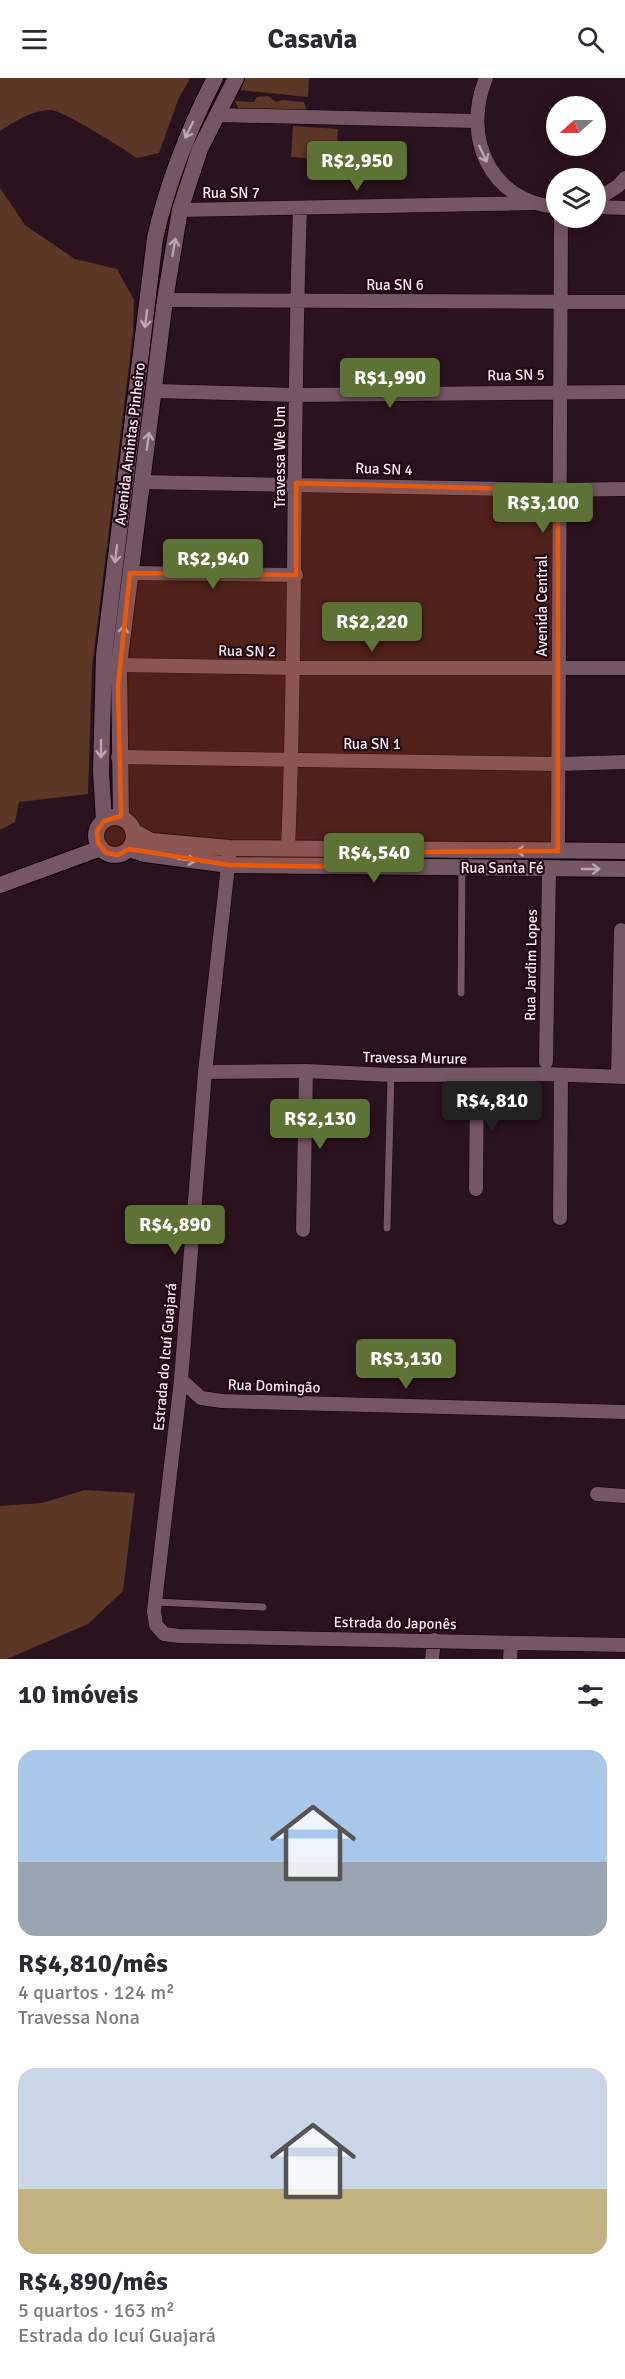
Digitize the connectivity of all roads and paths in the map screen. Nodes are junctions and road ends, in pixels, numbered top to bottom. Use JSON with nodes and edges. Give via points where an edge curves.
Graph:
{"nodes":[{"id":1,"x":215,"y":78,"type":"edge"},
{"id":2,"x":236,"y":78,"type":"edge"},
{"id":3,"x":486,"y":78,"type":"edge"},
{"id":4,"x":217,"y":115,"type":"junction"},
{"id":5,"x":475,"y":122,"type":"junction"},
{"id":6,"x":625,"y":178,"type":"edge"},
{"id":7,"x":606,"y":194,"type":"edge"},
{"id":8,"x":534,"y":202,"type":"junction"},
{"id":9,"x":546,"y":205,"type":"edge"},
{"id":10,"x":606,"y":207,"type":"edge"},
{"id":11,"x":625,"y":208,"type":"edge"},
{"id":12,"x":180,"y":210,"type":"junction"},
{"id":13,"x":300,"y":210,"type":"junction"},
{"id":14,"x":561,"y":228,"type":"edge"},
{"id":15,"x":165,"y":300,"type":"junction"},
{"id":16,"x":296,"y":301,"type":"junction"},
{"id":17,"x":561,"y":302,"type":"junction"},
{"id":18,"x":625,"y":302,"type":"edge"},
{"id":19,"x":155,"y":391,"type":"junction"},
{"id":20,"x":560,"y":391,"type":"junction"},
{"id":21,"x":625,"y":392,"type":"edge"},
{"id":22,"x":296,"y":395,"type":"junction"},
{"id":23,"x":142,"y":482,"type":"junction"},
{"id":24,"x":296,"y":483,"type":"junction"},
{"id":25,"x":625,"y":489,"type":"edge"},
{"id":26,"x":558,"y":490,"type":"junction"},
{"id":27,"x":130,"y":573,"type":"junction"},
{"id":28,"x":296,"y":575,"type":"junction"},
{"id":29,"x":119,"y":665,"type":"junction"},
{"id":30,"x":294,"y":668,"type":"junction"},
{"id":31,"x":625,"y":668,"type":"edge"},
{"id":32,"x":558,"y":669,"type":"junction"},
{"id":33,"x":118,"y":757,"type":"junction"},
{"id":34,"x":292,"y":760,"type":"junction"},
{"id":35,"x":625,"y":762,"type":"edge"},
{"id":36,"x":558,"y":764,"type":"junction"},
{"id":37,"x":112,"y":820,"type":"junction"},
{"id":38,"x":133,"y":831,"type":"junction"},
{"id":39,"x":101,"y":848,"type":"junction"},
{"id":40,"x":129,"y":849,"type":"junction"},
{"id":41,"x":288,"y":849,"type":"junction"},
{"id":42,"x":558,"y":851,"type":"junction"},
{"id":43,"x":625,"y":852,"type":"edge"},
{"id":44,"x":229,"y":856,"type":"junction"},
{"id":45,"x":416,"y":860,"type":"junction"},
{"id":46,"x":462,"y":868,"type":"junction"},
{"id":47,"x":549,"y":869,"type":"junction"},
{"id":48,"x":625,"y":869,"type":"edge"},
{"id":49,"x":0,"y":885,"type":"edge"},
{"id":50,"x":621,"y":930,"type":"dead end"},
{"id":51,"x":461,"y":993,"type":"dead end"},
{"id":52,"x":546,"y":1062,"type":"dead end"},
{"id":53,"x":306,"y":1071,"type":"junction"},
{"id":54,"x":205,"y":1072,"type":"junction"},
{"id":55,"x":391,"y":1075,"type":"junction"},
{"id":56,"x":477,"y":1075,"type":"junction"},
{"id":57,"x":561,"y":1076,"type":"junction"},
{"id":58,"x":622,"y":1076,"type":"edge"},
{"id":59,"x":476,"y":1189,"type":"dead end"},
{"id":60,"x":560,"y":1218,"type":"dead end"},
{"id":61,"x":387,"y":1228,"type":"dead end"},
{"id":62,"x":303,"y":1230,"type":"dead end"},
{"id":63,"x":181,"y":1380,"type":"junction"},
{"id":64,"x":625,"y":1412,"type":"edge"},
{"id":65,"x":597,"y":1494,"type":"dead end"},
{"id":66,"x":625,"y":1496,"type":"edge"},
{"id":67,"x":156,"y":1602,"type":"junction"},
{"id":68,"x":263,"y":1607,"type":"dead end"},
{"id":69,"x":164,"y":1634,"type":"joint"},
{"id":70,"x":434,"y":1640,"type":"junction"},
{"id":71,"x":511,"y":1644,"type":"junction"},
{"id":72,"x":625,"y":1645,"type":"edge"},
{"id":73,"x":432,"y":1659,"type":"edge"},
{"id":74,"x":510,"y":1659,"type":"edge"}],
"edges":[{"from":1,"to":37,"type":"street","name":"Avenida Amintas Pinheiro","one_way":true,"via":[[183,142],[166,189],[155,238],[104,655],[101,772]]},
{"from":2,"to":4,"type":"street","name":"Avenida Amintas Pinheiro"},
{"from":3,"to":5,"type":"street"},
{"from":4,"to":5,"type":"street"},
{"from":4,"to":12,"type":"street","name":"Avenida Amintas Pinheiro","via":[[200,149]]},
{"from":5,"to":8,"type":"street","one_way":true,"via":[[480,148],[492,171],[511,190]]},
{"from":6,"to":7,"type":"street"},
{"from":8,"to":9,"type":"street"},
{"from":8,"to":13,"type":"street","name":"Rua SN 7"},
{"from":10,"to":11,"type":"street"},
{"from":12,"to":13,"type":"street","name":"Rua SN 7"},
{"from":15,"to":12,"type":"street","name":"Avenida Amintas Pinheiro","one_way":true},
{"from":13,"to":16,"type":"street","name":"Travessa We Um"},
{"from":14,"to":17,"type":"street","name":"Avenida Central"},
{"from":15,"to":16,"type":"street","name":"Rua SN 6"},
{"from":15,"to":19,"type":"street","name":"Avenida Amintas Pinheiro"},
{"from":16,"to":17,"type":"street","name":"Rua SN 6"},
{"from":16,"to":22,"type":"street","name":"Travessa We Um"},
{"from":17,"to":18,"type":"street","name":"Rua SN 6"},
{"from":17,"to":20,"type":"street","name":"Avenida Central"},
{"from":19,"to":22,"type":"street","name":"Rua SN 5"},
{"from":23,"to":19,"type":"street","name":"Avenida Amintas Pinheiro","one_way":true},
{"from":20,"to":21,"type":"street","name":"Rua SN 5"},
{"from":20,"to":22,"type":"street","name":"Rua SN 5"},
{"from":20,"to":26,"type":"street","name":"Avenida Central"},
{"from":22,"to":24,"type":"street","name":"Travessa We Um"},
{"from":23,"to":24,"type":"street","name":"Rua SN 4"},
{"from":23,"to":27,"type":"street","name":"Avenida Amintas Pinheiro"},
{"from":24,"to":26,"type":"street","name":"Rua SN 4"},
{"from":24,"to":28,"type":"street","name":"Travessa We Um"},
{"from":25,"to":26,"type":"street","name":"Rua SN 4"},
{"from":26,"to":32,"type":"street","name":"Avenida Central"},
{"from":27,"to":28,"type":"street"},
{"from":29,"to":27,"type":"street","name":"Avenida Amintas Pinheiro","one_way":true},
{"from":28,"to":30,"type":"street","name":"Travessa We Um"},
{"from":29,"to":30,"type":"street","name":"Rua SN 2"},
{"from":29,"to":33,"type":"street","name":"Avenida Amintas Pinheiro"},
{"from":30,"to":32,"type":"street","name":"Rua SN 2"},
{"from":30,"to":34,"type":"street","name":"Travessa We Um"},
{"from":31,"to":32,"type":"street","name":"Rua SN 2"},
{"from":32,"to":36,"type":"street","name":"Avenida Central"},
{"from":33,"to":34,"type":"street","name":"Rua SN 1"},
{"from":33,"to":37,"type":"street","name":"Avenida Amintas Pinheiro"},
{"from":34,"to":36,"type":"street","name":"Rua SN 1"},
{"from":34,"to":41,"type":"street","name":"Travessa We Um"},
{"from":35,"to":36,"type":"street","name":"Rua SN 1"},
{"from":36,"to":42,"type":"street","name":"Avenida Central"},
{"from":37,"to":38,"type":"street","via":[[130,825]]},
{"from":37,"to":39,"type":"street","via":[[97,837]]},
{"from":38,"to":40,"type":"street"},
{"from":38,"to":44,"type":"street","name":"Rua Santa Fé","via":[[151,841]]},
{"from":39,"to":40,"type":"street","via":[[118,855]]},
{"from":39,"to":49,"type":"street"},
{"from":40,"to":44,"type":"street","name":"Rua Santa Fé","one_way":true,"via":[[145,854]]},
{"from":41,"to":44,"type":"street","name":"Rua Santa Fé"},
{"from":41,"to":45,"type":"street","name":"Rua Santa Fé"},
{"from":42,"to":43,"type":"street","name":"Rua Santa Fé"},
{"from":42,"to":45,"type":"street","name":"Rua Santa Fé","one_way":true},
{"from":44,"to":45,"type":"street","name":"Rua Santa Fé"},
{"from":44,"to":54,"type":"street","name":"Estrada do Icuí Guajará"},
{"from":45,"to":46,"type":"street","name":"Rua Santa Fé"},
{"from":46,"to":47,"type":"street","name":"Rua Santa Fé"},
{"from":46,"to":51,"type":"lane"},
{"from":47,"to":48,"type":"street","name":"Rua Santa Fé","one_way":true},
{"from":47,"to":52,"type":"street","name":"Rua Jardim Lopes"},
{"from":50,"to":58,"type":"street"},
{"from":53,"to":54,"type":"street","name":"Travessa Murure"},
{"from":53,"to":55,"type":"street","name":"Travessa Murure"},
{"from":53,"to":62,"type":"street"},
{"from":54,"to":63,"type":"street","name":"Estrada do Icuí Guajará"},
{"from":55,"to":56,"type":"street","name":"Travessa Murure"},
{"from":55,"to":61,"type":"lane"},
{"from":56,"to":57,"type":"street","name":"Travessa Murure"},
{"from":56,"to":59,"type":"street"},
{"from":57,"to":58,"type":"street","name":"Travessa Murure"},
{"from":57,"to":60,"type":"street"},
{"from":63,"to":64,"type":"street","name":"Rua Domingão","via":[[201,1398],[222,1401]]},
{"from":63,"to":67,"type":"street","name":"Estrada do Icuí Guajará"},
{"from":65,"to":66,"type":"street"},
{"from":67,"to":68,"type":"lane"},
{"from":67,"to":69,"type":"street","name":"Estrada do Icuí Guajará","via":[[156,1625]]},
{"from":69,"to":70,"type":"street","name":"Estrada do Japonês"},
{"from":70,"to":71,"type":"street","name":"Estrada do Japonês"},
{"from":70,"to":73,"type":"street"},
{"from":71,"to":72,"type":"street","name":"Estrada do Japonês"},
{"from":71,"to":74,"type":"street"}]}
